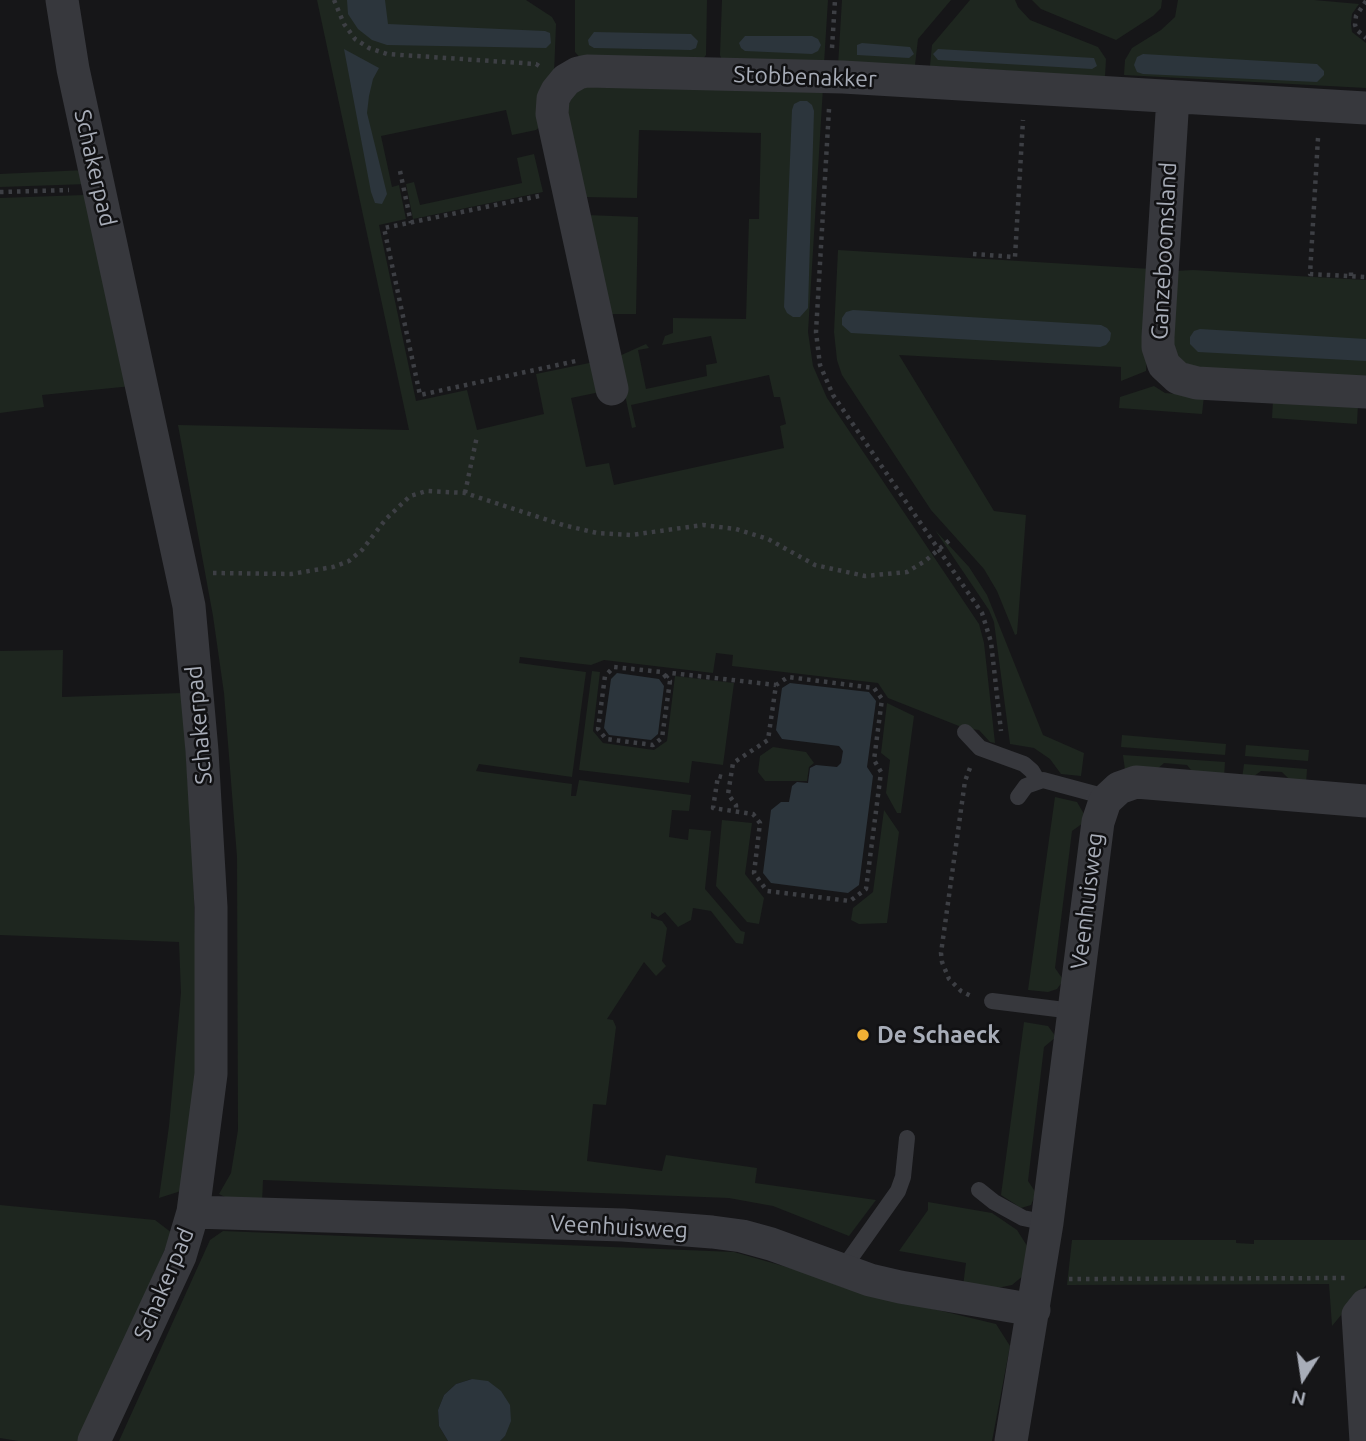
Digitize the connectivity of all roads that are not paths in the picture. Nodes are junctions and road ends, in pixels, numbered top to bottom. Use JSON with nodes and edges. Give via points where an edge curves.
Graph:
{"nodes":[{"id":1,"x":62,"y":0,"type":"edge"},
{"id":2,"x":1173,"y":97,"type":"junction"},
{"id":3,"x":1366,"y":108,"type":"edge"},
{"id":4,"x":612,"y":389,"type":"dead end"},
{"id":5,"x":1366,"y":392,"type":"edge"},
{"id":6,"x":965,"y":732,"type":"dead end"},
{"id":7,"x":1038,"y":781,"type":"junction"},
{"id":8,"x":1018,"y":797,"type":"dead end"},
{"id":9,"x":1105,"y":801,"type":"junction"},
{"id":10,"x":1366,"y":801,"type":"edge"},
{"id":11,"x":992,"y":1001,"type":"road end"},
{"id":12,"x":1073,"y":1011,"type":"junction"},
{"id":13,"x":907,"y":1138,"type":"dead end"},
{"id":14,"x":979,"y":1190,"type":"dead end"},
{"id":15,"x":193,"y":1212,"type":"junction"},
{"id":16,"x":1047,"y":1223,"type":"junction"},
{"id":17,"x":842,"y":1270,"type":"junction"},
{"id":18,"x":1359,"y":1292,"type":"edge"},
{"id":19,"x":1036,"y":1294,"type":"junction"},
{"id":20,"x":94,"y":1441,"type":"edge"},
{"id":21,"x":1011,"y":1441,"type":"edge"},
{"id":22,"x":1366,"y":1441,"type":"edge"}],
"edges":[{"from":1,"to":15,"type":"street","name":"Schakerpad","via":[[189,606],[211,907],[212,1019],[206,1128]]},
{"from":2,"to":3,"type":"street","name":"Stobbenakker"},
{"from":2,"to":4,"type":"street","name":"Stobbenakker","via":[[831,77],[587,71],[574,75],[553,99],[552,114]]},
{"from":2,"to":5,"type":"street","name":"Ganzeboomsland","via":[[1158,337],[1164,365],[1178,378],[1196,383]]},
{"from":6,"to":7,"type":"lane","via":[[980,748],[1024,764]]},
{"from":7,"to":8,"type":"lane","via":[[1026,786]]},
{"from":7,"to":9,"type":"lane","via":[[1085,791]]},
{"from":9,"to":10,"type":"street","name":"Veenhuisweg","via":[[1119,788],[1136,782]]},
{"from":9,"to":12,"type":"street","name":"Veenhuisweg","via":[[1098,822]]},
{"from":11,"to":12,"type":"lane"},
{"from":12,"to":16,"type":"street","name":"Veenhuisweg"},
{"from":13,"to":17,"type":"lane","via":[[898,1191]]},
{"from":14,"to":16,"type":"lane","via":[[1016,1215]]},
{"from":15,"to":17,"type":"street","name":"Veenhuisweg","via":[[623,1225],[712,1232],[771,1244]]},
{"from":15,"to":20,"type":"street","name":"Schakerpad","via":[[180,1256]]},
{"from":16,"to":19,"type":"street","name":"Veenhuisweg"},
{"from":17,"to":19,"type":"street","name":"Veenhuisweg","via":[[900,1287]]},
{"from":18,"to":22,"type":"street"},
{"from":19,"to":21,"type":"street","name":"Veenhuisweg"}]}
